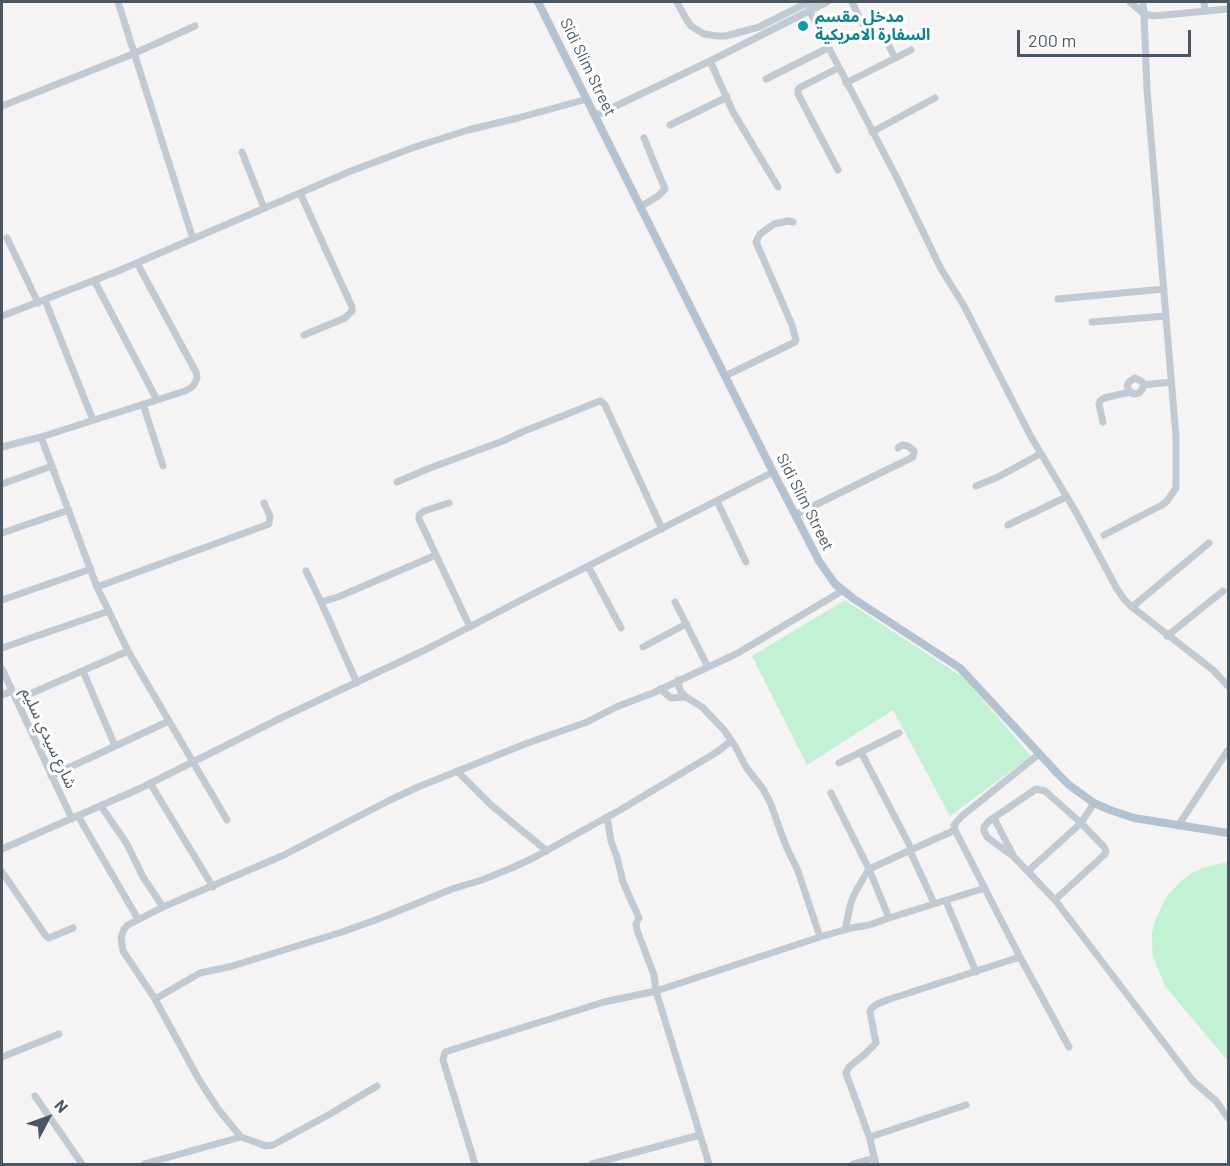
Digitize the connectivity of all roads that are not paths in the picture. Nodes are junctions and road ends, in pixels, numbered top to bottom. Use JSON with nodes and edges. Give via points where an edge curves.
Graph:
{"nodes":[{"id":1,"x":118,"y":2,"type":"edge"},
{"id":2,"x":538,"y":2,"type":"edge"},
{"id":3,"x":678,"y":2,"type":"edge"},
{"id":4,"x":827,"y":2,"type":"edge"},
{"id":5,"x":852,"y":2,"type":"edge"},
{"id":6,"x":1130,"y":2,"type":"edge"},
{"id":7,"x":1143,"y":2,"type":"edge"},
{"id":8,"x":1204,"y":2,"type":"edge"},
{"id":9,"x":812,"y":9,"type":"junction"},
{"id":10,"x":1228,"y":9,"type":"edge"},
{"id":11,"x":1205,"y":11,"type":"junction"},
{"id":12,"x":1144,"y":14,"type":"junction"},
{"id":13,"x":195,"y":26,"type":"dead end"},
{"id":14,"x":870,"y":39,"type":"dead end"},
{"id":15,"x":886,"y":40,"type":"dead end"},
{"id":16,"x":828,"y":48,"type":"junction"},
{"id":17,"x":911,"y":50,"type":"dead end"},
{"id":18,"x":133,"y":54,"type":"junction"},
{"id":19,"x":895,"y":58,"type":"junction"},
{"id":20,"x":710,"y":60,"type":"junction"},
{"id":21,"x":838,"y":68,"type":"junction"},
{"id":22,"x":766,"y":79,"type":"dead end"},
{"id":23,"x":846,"y":83,"type":"junction"},
{"id":24,"x":727,"y":98,"type":"junction"},
{"id":25,"x":935,"y":98,"type":"dead end"},
{"id":26,"x":587,"y":99,"type":"junction"},
{"id":27,"x":2,"y":106,"type":"edge"},
{"id":28,"x":595,"y":116,"type":"junction"},
{"id":29,"x":670,"y":125,"type":"dead end"},
{"id":30,"x":872,"y":132,"type":"junction"},
{"id":31,"x":644,"y":138,"type":"dead end"},
{"id":32,"x":242,"y":152,"type":"dead end"},
{"id":33,"x":838,"y":170,"type":"dead end"},
{"id":34,"x":778,"y":187,"type":"dead end"},
{"id":35,"x":300,"y":193,"type":"junction"},
{"id":36,"x":640,"y":207,"type":"junction"},
{"id":37,"x":264,"y":208,"type":"junction"},
{"id":38,"x":793,"y":222,"type":"dead end"},
{"id":39,"x":7,"y":238,"type":"dead end"},
{"id":40,"x":193,"y":239,"type":"junction"},
{"id":41,"x":137,"y":263,"type":"junction"},
{"id":42,"x":94,"y":280,"type":"junction"},
{"id":43,"x":1164,"y":290,"type":"junction"},
{"id":44,"x":1058,"y":299,"type":"dead end"},
{"id":45,"x":41,"y":301,"type":"junction"},
{"id":46,"x":2,"y":316,"type":"edge"},
{"id":47,"x":1166,"y":316,"type":"junction"},
{"id":48,"x":1092,"y":322,"type":"dead end"},
{"id":49,"x":304,"y":335,"type":"dead end"},
{"id":50,"x":725,"y":376,"type":"junction"},
{"id":51,"x":1171,"y":382,"type":"junction"},
{"id":52,"x":1144,"y":385,"type":"junction"},
{"id":53,"x":1130,"y":392,"type":"junction"},
{"id":54,"x":157,"y":400,"type":"junction"},
{"id":55,"x":143,"y":404,"type":"junction"},
{"id":56,"x":93,"y":420,"type":"junction"},
{"id":57,"x":1103,"y":422,"type":"dead end"},
{"id":58,"x":41,"y":437,"type":"junction"},
{"id":59,"x":2,"y":447,"type":"edge"},
{"id":60,"x":898,"y":448,"type":"dead end"},
{"id":61,"x":1040,"y":454,"type":"junction"},
{"id":62,"x":52,"y":466,"type":"junction"},
{"id":63,"x":163,"y":466,"type":"dead end"},
{"id":64,"x":773,"y":472,"type":"junction"},
{"id":65,"x":397,"y":482,"type":"dead end"},
{"id":66,"x":2,"y":484,"type":"edge"},
{"id":67,"x":976,"y":486,"type":"dead end"},
{"id":68,"x":1066,"y":497,"type":"junction"},
{"id":69,"x":717,"y":501,"type":"junction"},
{"id":70,"x":264,"y":503,"type":"dead end"},
{"id":71,"x":449,"y":503,"type":"dead end"},
{"id":72,"x":69,"y":510,"type":"junction"},
{"id":73,"x":795,"y":515,"type":"junction"},
{"id":74,"x":1008,"y":525,"type":"dead end"},
{"id":75,"x":662,"y":529,"type":"junction"},
{"id":76,"x":2,"y":533,"type":"edge"},
{"id":77,"x":1104,"y":535,"type":"dead end"},
{"id":78,"x":1209,"y":543,"type":"dead end"},
{"id":79,"x":436,"y":555,"type":"junction"},
{"id":80,"x":746,"y":562,"type":"dead end"},
{"id":81,"x":588,"y":566,"type":"junction"},
{"id":82,"x":91,"y":569,"type":"junction"},
{"id":83,"x":306,"y":570,"type":"dead end"},
{"id":84,"x":97,"y":587,"type":"junction"},
{"id":85,"x":842,"y":591,"type":"junction"},
{"id":86,"x":1223,"y":591,"type":"dead end"},
{"id":87,"x":2,"y":600,"type":"edge"},
{"id":88,"x":321,"y":602,"type":"junction"},
{"id":89,"x":675,"y":602,"type":"dead end"},
{"id":90,"x":1132,"y":607,"type":"junction"},
{"id":91,"x":109,"y":611,"type":"junction"},
{"id":92,"x":686,"y":624,"type":"junction"},
{"id":93,"x":470,"y":627,"type":"junction"},
{"id":94,"x":621,"y":628,"type":"dead end"},
{"id":95,"x":1167,"y":636,"type":"junction"},
{"id":96,"x":642,"y":647,"type":"dead end"},
{"id":97,"x":2,"y":648,"type":"edge"},
{"id":98,"x":128,"y":651,"type":"junction"},
{"id":99,"x":708,"y":667,"type":"junction"},
{"id":100,"x":2,"y":669,"type":"edge"},
{"id":101,"x":83,"y":671,"type":"junction"},
{"id":102,"x":678,"y":680,"type":"junction"},
{"id":103,"x":1227,"y":681,"type":"edge"},
{"id":104,"x":357,"y":683,"type":"junction"},
{"id":105,"x":660,"y":689,"type":"junction"},
{"id":106,"x":12,"y":691,"type":"junction"},
{"id":107,"x":2,"y":695,"type":"edge"},
{"id":108,"x":686,"y":697,"type":"junction"},
{"id":109,"x":16,"y":700,"type":"junction"},
{"id":110,"x":169,"y":721,"type":"junction"},
{"id":111,"x":899,"y":733,"type":"dead end"},
{"id":112,"x":731,"y":741,"type":"junction"},
{"id":113,"x":115,"y":746,"type":"junction"},
{"id":114,"x":1228,"y":750,"type":"edge"},
{"id":115,"x":861,"y":752,"type":"junction"},
{"id":116,"x":1039,"y":754,"type":"junction"},
{"id":117,"x":193,"y":761,"type":"junction"},
{"id":118,"x":839,"y":763,"type":"dead end"},
{"id":119,"x":457,"y":771,"type":"junction"},
{"id":120,"x":51,"y":776,"type":"junction"},
{"id":121,"x":150,"y":783,"type":"junction"},
{"id":122,"x":831,"y":793,"type":"dead end"},
{"id":123,"x":1094,"y":803,"type":"junction"},
{"id":124,"x":101,"y":806,"type":"junction"},
{"id":125,"x":75,"y":817,"type":"junction"},
{"id":126,"x":607,"y":817,"type":"junction"},
{"id":127,"x":994,"y":818,"type":"junction"},
{"id":128,"x":227,"y":820,"type":"dead end"},
{"id":129,"x":1081,"y":823,"type":"junction"},
{"id":130,"x":1178,"y":826,"type":"junction"},
{"id":131,"x":955,"y":830,"type":"junction"},
{"id":132,"x":1228,"y":833,"type":"edge"},
{"id":133,"x":2,"y":849,"type":"edge"},
{"id":134,"x":547,"y":851,"type":"junction"},
{"id":135,"x":911,"y":851,"type":"junction"},
{"id":136,"x":1014,"y":857,"type":"junction"},
{"id":137,"x":869,"y":869,"type":"junction"},
{"id":138,"x":1028,"y":871,"type":"junction"},
{"id":139,"x":2,"y":872,"type":"edge"},
{"id":140,"x":213,"y":887,"type":"junction"},
{"id":141,"x":985,"y":888,"type":"junction"},
{"id":142,"x":1055,"y":900,"type":"junction"},
{"id":143,"x":946,"y":901,"type":"junction"},
{"id":144,"x":934,"y":903,"type":"junction"},
{"id":145,"x":164,"y":907,"type":"junction"},
{"id":146,"x":890,"y":918,"type":"junction"},
{"id":147,"x":138,"y":919,"type":"junction"},
{"id":148,"x":73,"y":928,"type":"dead end"},
{"id":149,"x":844,"y":930,"type":"junction"},
{"id":150,"x":820,"y":937,"type":"junction"},
{"id":151,"x":1020,"y":957,"type":"junction"},
{"id":152,"x":976,"y":972,"type":"junction"},
{"id":153,"x":656,"y":991,"type":"junction"},
{"id":154,"x":154,"y":999,"type":"junction"},
{"id":155,"x":59,"y":1034,"type":"dead end"},
{"id":156,"x":1069,"y":1047,"type":"dead end"},
{"id":157,"x":2,"y":1057,"type":"edge"},
{"id":158,"x":377,"y":1086,"type":"dead end"},
{"id":159,"x":35,"y":1096,"type":"dead end"},
{"id":160,"x":966,"y":1105,"type":"dead end"},
{"id":161,"x":1228,"y":1118,"type":"edge"},
{"id":162,"x":700,"y":1135,"type":"junction"},
{"id":163,"x":241,"y":1137,"type":"junction"},
{"id":164,"x":870,"y":1139,"type":"junction"},
{"id":165,"x":875,"y":1161,"type":"edge"},
{"id":166,"x":82,"y":1164,"type":"edge"},
{"id":167,"x":144,"y":1164,"type":"edge"},
{"id":168,"x":475,"y":1164,"type":"edge"},
{"id":169,"x":592,"y":1164,"type":"edge"},
{"id":170,"x":710,"y":1164,"type":"edge"},
{"id":171,"x":853,"y":1164,"type":"edge"}],
"edges":[{"from":1,"to":18,"type":"street"},
{"from":2,"to":26,"type":"main road","name":"Sidi Slim Street"},
{"from":3,"to":9,"type":"street","via":[[691,26],[717,36],[759,27],[807,3],[811,3]]},
{"from":4,"to":9,"type":"street"},
{"from":5,"to":14,"type":"street"},
{"from":6,"to":12,"type":"street"},
{"from":7,"to":12,"type":"street"},
{"from":8,"to":11,"type":"street"},
{"from":9,"to":16,"type":"street"},
{"from":9,"to":20,"type":"street"},
{"from":10,"to":11,"type":"street"},
{"from":11,"to":12,"type":"street"},
{"from":12,"to":43,"type":"street"},
{"from":13,"to":18,"type":"street"},
{"from":15,"to":19,"type":"street"},
{"from":16,"to":21,"type":"street"},
{"from":16,"to":22,"type":"street"},
{"from":17,"to":19,"type":"street"},
{"from":18,"to":27,"type":"street"},
{"from":18,"to":40,"type":"street"},
{"from":19,"to":23,"type":"street"},
{"from":20,"to":24,"type":"street"},
{"from":20,"to":28,"type":"street"},
{"from":21,"to":23,"type":"street"},
{"from":21,"to":33,"type":"street","via":[[798,90]]},
{"from":23,"to":30,"type":"street"},
{"from":24,"to":29,"type":"street"},
{"from":24,"to":34,"type":"street"},
{"from":25,"to":30,"type":"street"},
{"from":26,"to":28,"type":"main road","name":"Sidi Slim Street"},
{"from":26,"to":35,"type":"street","via":[[415,147]]},
{"from":28,"to":36,"type":"main road","name":"Sidi Slim Street"},
{"from":30,"to":61,"type":"street"},
{"from":31,"to":36,"type":"street","via":[[664,189]]},
{"from":32,"to":37,"type":"street"},
{"from":35,"to":37,"type":"street"},
{"from":35,"to":49,"type":"street","via":[[352,312]]},
{"from":36,"to":50,"type":"main road","name":"Sidi Slim Street"},
{"from":37,"to":40,"type":"street"},
{"from":38,"to":50,"type":"street","via":[[774,224],[756,242],[792,325],[795,342]]},
{"from":39,"to":45,"type":"street"},
{"from":40,"to":41,"type":"street"},
{"from":41,"to":42,"type":"street"},
{"from":41,"to":54,"type":"street","via":[[197,378],[185,391]]},
{"from":42,"to":45,"type":"street"},
{"from":42,"to":54,"type":"street"},
{"from":43,"to":44,"type":"street"},
{"from":43,"to":47,"type":"street"},
{"from":45,"to":46,"type":"street"},
{"from":45,"to":56,"type":"street"},
{"from":47,"to":48,"type":"street"},
{"from":47,"to":51,"type":"street"},
{"from":50,"to":64,"type":"main road","name":"Sidi Slim Street"},
{"from":51,"to":52,"type":"street"},
{"from":51,"to":77,"type":"street","via":[[1176,488],[1162,506]]},
{"from":52,"to":53,"type":"street","via":[[1139,393]]},
{"from":52,"to":53,"type":"street","via":[[1132,379],[1127,386]]},
{"from":53,"to":57,"type":"street","via":[[1100,401]]},
{"from":54,"to":55,"type":"street"},
{"from":55,"to":56,"type":"street"},
{"from":55,"to":63,"type":"street"},
{"from":56,"to":58,"type":"street"},
{"from":58,"to":59,"type":"street"},
{"from":58,"to":62,"type":"street"},
{"from":60,"to":73,"type":"street","via":[[908,446],[914,451],[913,457]]},
{"from":61,"to":67,"type":"street"},
{"from":61,"to":68,"type":"street"},
{"from":62,"to":66,"type":"street"},
{"from":62,"to":72,"type":"street"},
{"from":64,"to":69,"type":"street"},
{"from":64,"to":73,"type":"main road","name":"Sidi Slim Street"},
{"from":65,"to":75,"type":"street","via":[[600,401]]},
{"from":68,"to":74,"type":"street"},
{"from":68,"to":90,"type":"street"},
{"from":69,"to":75,"type":"street"},
{"from":69,"to":80,"type":"street"},
{"from":70,"to":84,"type":"street","via":[[269,524]]},
{"from":71,"to":79,"type":"street","via":[[419,515]]},
{"from":72,"to":76,"type":"street"},
{"from":72,"to":82,"type":"street"},
{"from":73,"to":85,"type":"main road","name":"Sidi Slim Street","via":[[827,574]]},
{"from":75,"to":81,"type":"street"},
{"from":78,"to":90,"type":"street"},
{"from":79,"to":88,"type":"street"},
{"from":79,"to":93,"type":"street"},
{"from":81,"to":93,"type":"street"},
{"from":81,"to":94,"type":"street"},
{"from":82,"to":84,"type":"street"},
{"from":82,"to":87,"type":"street"},
{"from":83,"to":88,"type":"street"},
{"from":84,"to":91,"type":"street"},
{"from":85,"to":99,"type":"street"},
{"from":85,"to":116,"type":"main road","name":"Sidi Slim Street","via":[[960,668]]},
{"from":86,"to":95,"type":"street"},
{"from":88,"to":104,"type":"street"},
{"from":89,"to":92,"type":"street"},
{"from":90,"to":95,"type":"street"},
{"from":91,"to":97,"type":"street"},
{"from":91,"to":98,"type":"street"},
{"from":92,"to":96,"type":"street"},
{"from":92,"to":99,"type":"street"},
{"from":93,"to":104,"type":"street"},
{"from":95,"to":103,"type":"street"},
{"from":98,"to":101,"type":"street"},
{"from":98,"to":110,"type":"street"},
{"from":99,"to":102,"type":"street"},
{"from":100,"to":106,"type":"street","name":"شارع سيدي سليم"},
{"from":101,"to":109,"type":"street"},
{"from":101,"to":113,"type":"street"},
{"from":102,"to":105,"type":"street"},
{"from":102,"to":108,"type":"street"},
{"from":104,"to":117,"type":"street"},
{"from":105,"to":108,"type":"street","via":[[671,698]]},
{"from":105,"to":119,"type":"street","via":[[587,722]]},
{"from":106,"to":107,"type":"street"},
{"from":106,"to":109,"type":"street","name":"شارع سيدي سليم"},
{"from":108,"to":112,"type":"street","via":[[709,713]]},
{"from":109,"to":120,"type":"street","name":"شارع سيدي سليم"},
{"from":110,"to":113,"type":"street"},
{"from":110,"to":117,"type":"street"},
{"from":111,"to":115,"type":"street"},
{"from":112,"to":126,"type":"street"},
{"from":112,"to":150,"type":"street","via":[[770,802]]},
{"from":113,"to":120,"type":"street"},
{"from":114,"to":130,"type":"street"},
{"from":115,"to":118,"type":"street"},
{"from":115,"to":135,"type":"street"},
{"from":116,"to":123,"type":"main road","name":"Sidi Slim Street","via":[[1069,785]]},
{"from":116,"to":131,"type":"street","via":[[956,822]]},
{"from":117,"to":121,"type":"street"},
{"from":117,"to":128,"type":"street"},
{"from":119,"to":134,"type":"street"},
{"from":119,"to":140,"type":"street"},
{"from":120,"to":125,"type":"street","name":"شارع سيدي سليم"},
{"from":121,"to":124,"type":"street"},
{"from":121,"to":140,"type":"street"},
{"from":122,"to":137,"type":"street"},
{"from":123,"to":129,"type":"street"},
{"from":123,"to":130,"type":"main road","name":"Sidi Slim Street","via":[[1134,818]]},
{"from":124,"to":125,"type":"street"},
{"from":124,"to":145,"type":"street"},
{"from":125,"to":133,"type":"street"},
{"from":125,"to":147,"type":"street","name":"شارع سيدي سليم"},
{"from":126,"to":134,"type":"street"},
{"from":126,"to":153,"type":"street","via":[[623,882],[639,918],[637,930]]},
{"from":127,"to":129,"type":"street","via":[[1035,789],[1041,789]]},
{"from":127,"to":136,"type":"street"},
{"from":127,"to":136,"type":"street","via":[[984,827],[987,837]]},
{"from":129,"to":138,"type":"street"},
{"from":129,"to":142,"type":"street","via":[[1106,854]]},
{"from":130,"to":132,"type":"main road","name":"Sidi Slim Street"},
{"from":131,"to":135,"type":"street"},
{"from":131,"to":141,"type":"street"},
{"from":134,"to":154,"type":"street","via":[[371,922],[200,974]]},
{"from":135,"to":137,"type":"street"},
{"from":135,"to":144,"type":"street"},
{"from":136,"to":138,"type":"street"},
{"from":137,"to":146,"type":"street"},
{"from":137,"to":149,"type":"street","via":[[851,902]]},
{"from":138,"to":142,"type":"street"},
{"from":139,"to":148,"type":"street","via":[[46,936]]},
{"from":140,"to":145,"type":"street"},
{"from":141,"to":143,"type":"street"},
{"from":141,"to":151,"type":"street"},
{"from":142,"to":161,"type":"street","via":[[1193,1081]]},
{"from":143,"to":144,"type":"street"},
{"from":143,"to":152,"type":"street"},
{"from":144,"to":146,"type":"street"},
{"from":145,"to":147,"type":"street"},
{"from":146,"to":149,"type":"street"},
{"from":147,"to":154,"type":"street","via":[[124,929],[121,944]]},
{"from":149,"to":150,"type":"street"},
{"from":150,"to":153,"type":"street"},
{"from":151,"to":152,"type":"street"},
{"from":151,"to":156,"type":"street"},
{"from":152,"to":164,"type":"street","via":[[887,1000],[871,1009],[876,1043],[846,1073]]},
{"from":153,"to":162,"type":"street"},
{"from":153,"to":168,"type":"street","via":[[604,1002],[445,1052],[443,1060]]},
{"from":154,"to":163,"type":"street","via":[[198,1078]]},
{"from":155,"to":157,"type":"street"},
{"from":158,"to":163,"type":"street","via":[[273,1145]]},
{"from":159,"to":166,"type":"street"},
{"from":160,"to":164,"type":"street"},
{"from":162,"to":169,"type":"street"},
{"from":162,"to":170,"type":"street"},
{"from":163,"to":167,"type":"street"},
{"from":164,"to":165,"type":"street"},
{"from":165,"to":171,"type":"street"}]}
